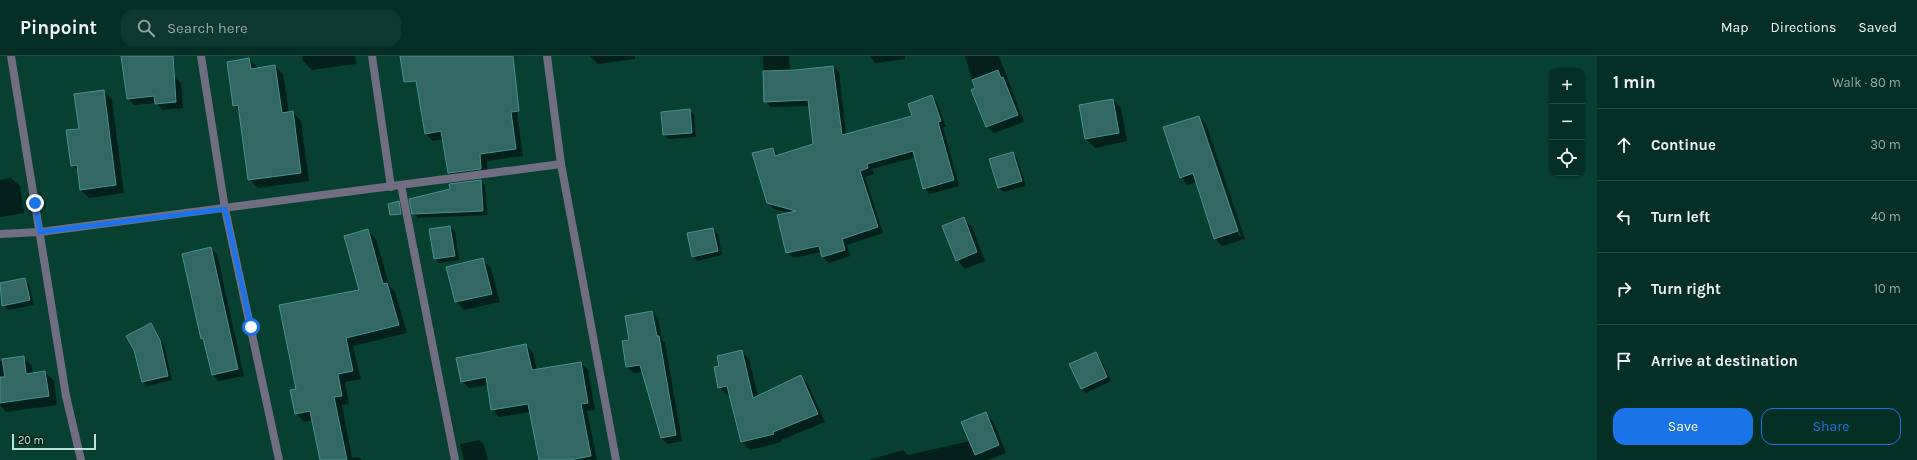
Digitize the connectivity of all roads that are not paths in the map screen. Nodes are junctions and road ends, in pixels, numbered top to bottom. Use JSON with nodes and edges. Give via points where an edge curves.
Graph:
{"nodes":[{"id":1,"x":11,"y":56,"type":"edge"},
{"id":2,"x":201,"y":56,"type":"edge"},
{"id":3,"x":372,"y":56,"type":"edge"},
{"id":4,"x":547,"y":56,"type":"edge"},
{"id":5,"x":561,"y":164,"type":"junction"},
{"id":6,"x":401,"y":185,"type":"junction"},
{"id":7,"x":391,"y":187,"type":"junction"},
{"id":8,"x":225,"y":209,"type":"junction"},
{"id":9,"x":40,"y":232,"type":"junction"},
{"id":10,"x":0,"y":234,"type":"edge"},
{"id":11,"x":81,"y":460,"type":"edge"},
{"id":12,"x":279,"y":460,"type":"edge"},
{"id":13,"x":455,"y":460,"type":"edge"},
{"id":14,"x":616,"y":460,"type":"edge"}],
"edges":[{"from":1,"to":9,"type":"street"},
{"from":2,"to":8,"type":"street"},
{"from":3,"to":7,"type":"street"},
{"from":4,"to":5,"type":"street"},
{"from":5,"to":6,"type":"street"},
{"from":5,"to":14,"type":"street"},
{"from":6,"to":7,"type":"street"},
{"from":6,"to":13,"type":"street"},
{"from":7,"to":8,"type":"street"},
{"from":8,"to":9,"type":"street"},
{"from":8,"to":12,"type":"street"},
{"from":9,"to":10,"type":"street"},
{"from":9,"to":11,"type":"street","via":[[66,396]]}]}
